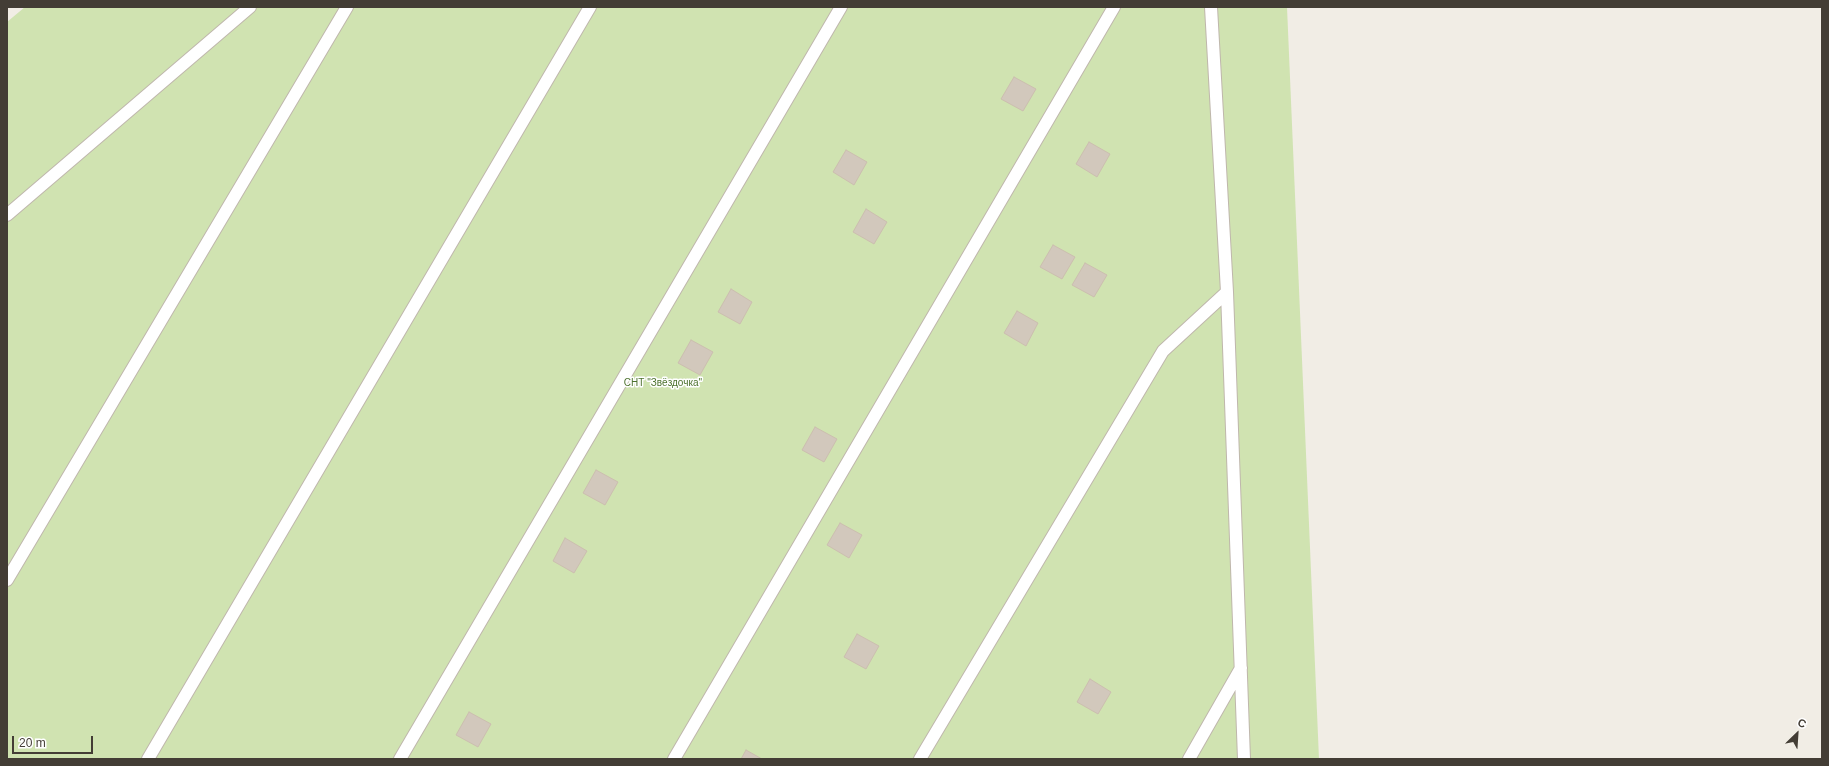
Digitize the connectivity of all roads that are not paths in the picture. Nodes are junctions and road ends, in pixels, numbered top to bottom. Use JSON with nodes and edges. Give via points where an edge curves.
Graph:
{"nodes":[{"id":1,"x":250,"y":7,"type":"edge"},
{"id":2,"x":347,"y":7,"type":"edge"},
{"id":3,"x":590,"y":7,"type":"edge"},
{"id":4,"x":841,"y":7,"type":"edge"},
{"id":5,"x":1114,"y":7,"type":"edge"},
{"id":6,"x":1211,"y":7,"type":"edge"},
{"id":7,"x":7,"y":215,"type":"edge"},
{"id":8,"x":1227,"y":292,"type":"junction"},
{"id":9,"x":7,"y":580,"type":"edge"},
{"id":10,"x":1241,"y":667,"type":"junction"},
{"id":11,"x":148,"y":759,"type":"edge"},
{"id":12,"x":400,"y":759,"type":"edge"},
{"id":13,"x":674,"y":759,"type":"edge"},
{"id":14,"x":920,"y":759,"type":"edge"},
{"id":15,"x":1189,"y":759,"type":"edge"},
{"id":16,"x":1244,"y":759,"type":"edge"}],
"edges":[{"from":1,"to":7,"type":"lane"},
{"from":2,"to":9,"type":"lane"},
{"from":3,"to":11,"type":"lane"},
{"from":4,"to":12,"type":"lane"},
{"from":5,"to":13,"type":"lane"},
{"from":6,"to":8,"type":"lane"},
{"from":8,"to":10,"type":"lane"},
{"from":8,"to":14,"type":"lane","via":[[1163,351]]},
{"from":10,"to":15,"type":"lane"},
{"from":10,"to":16,"type":"lane"}]}
